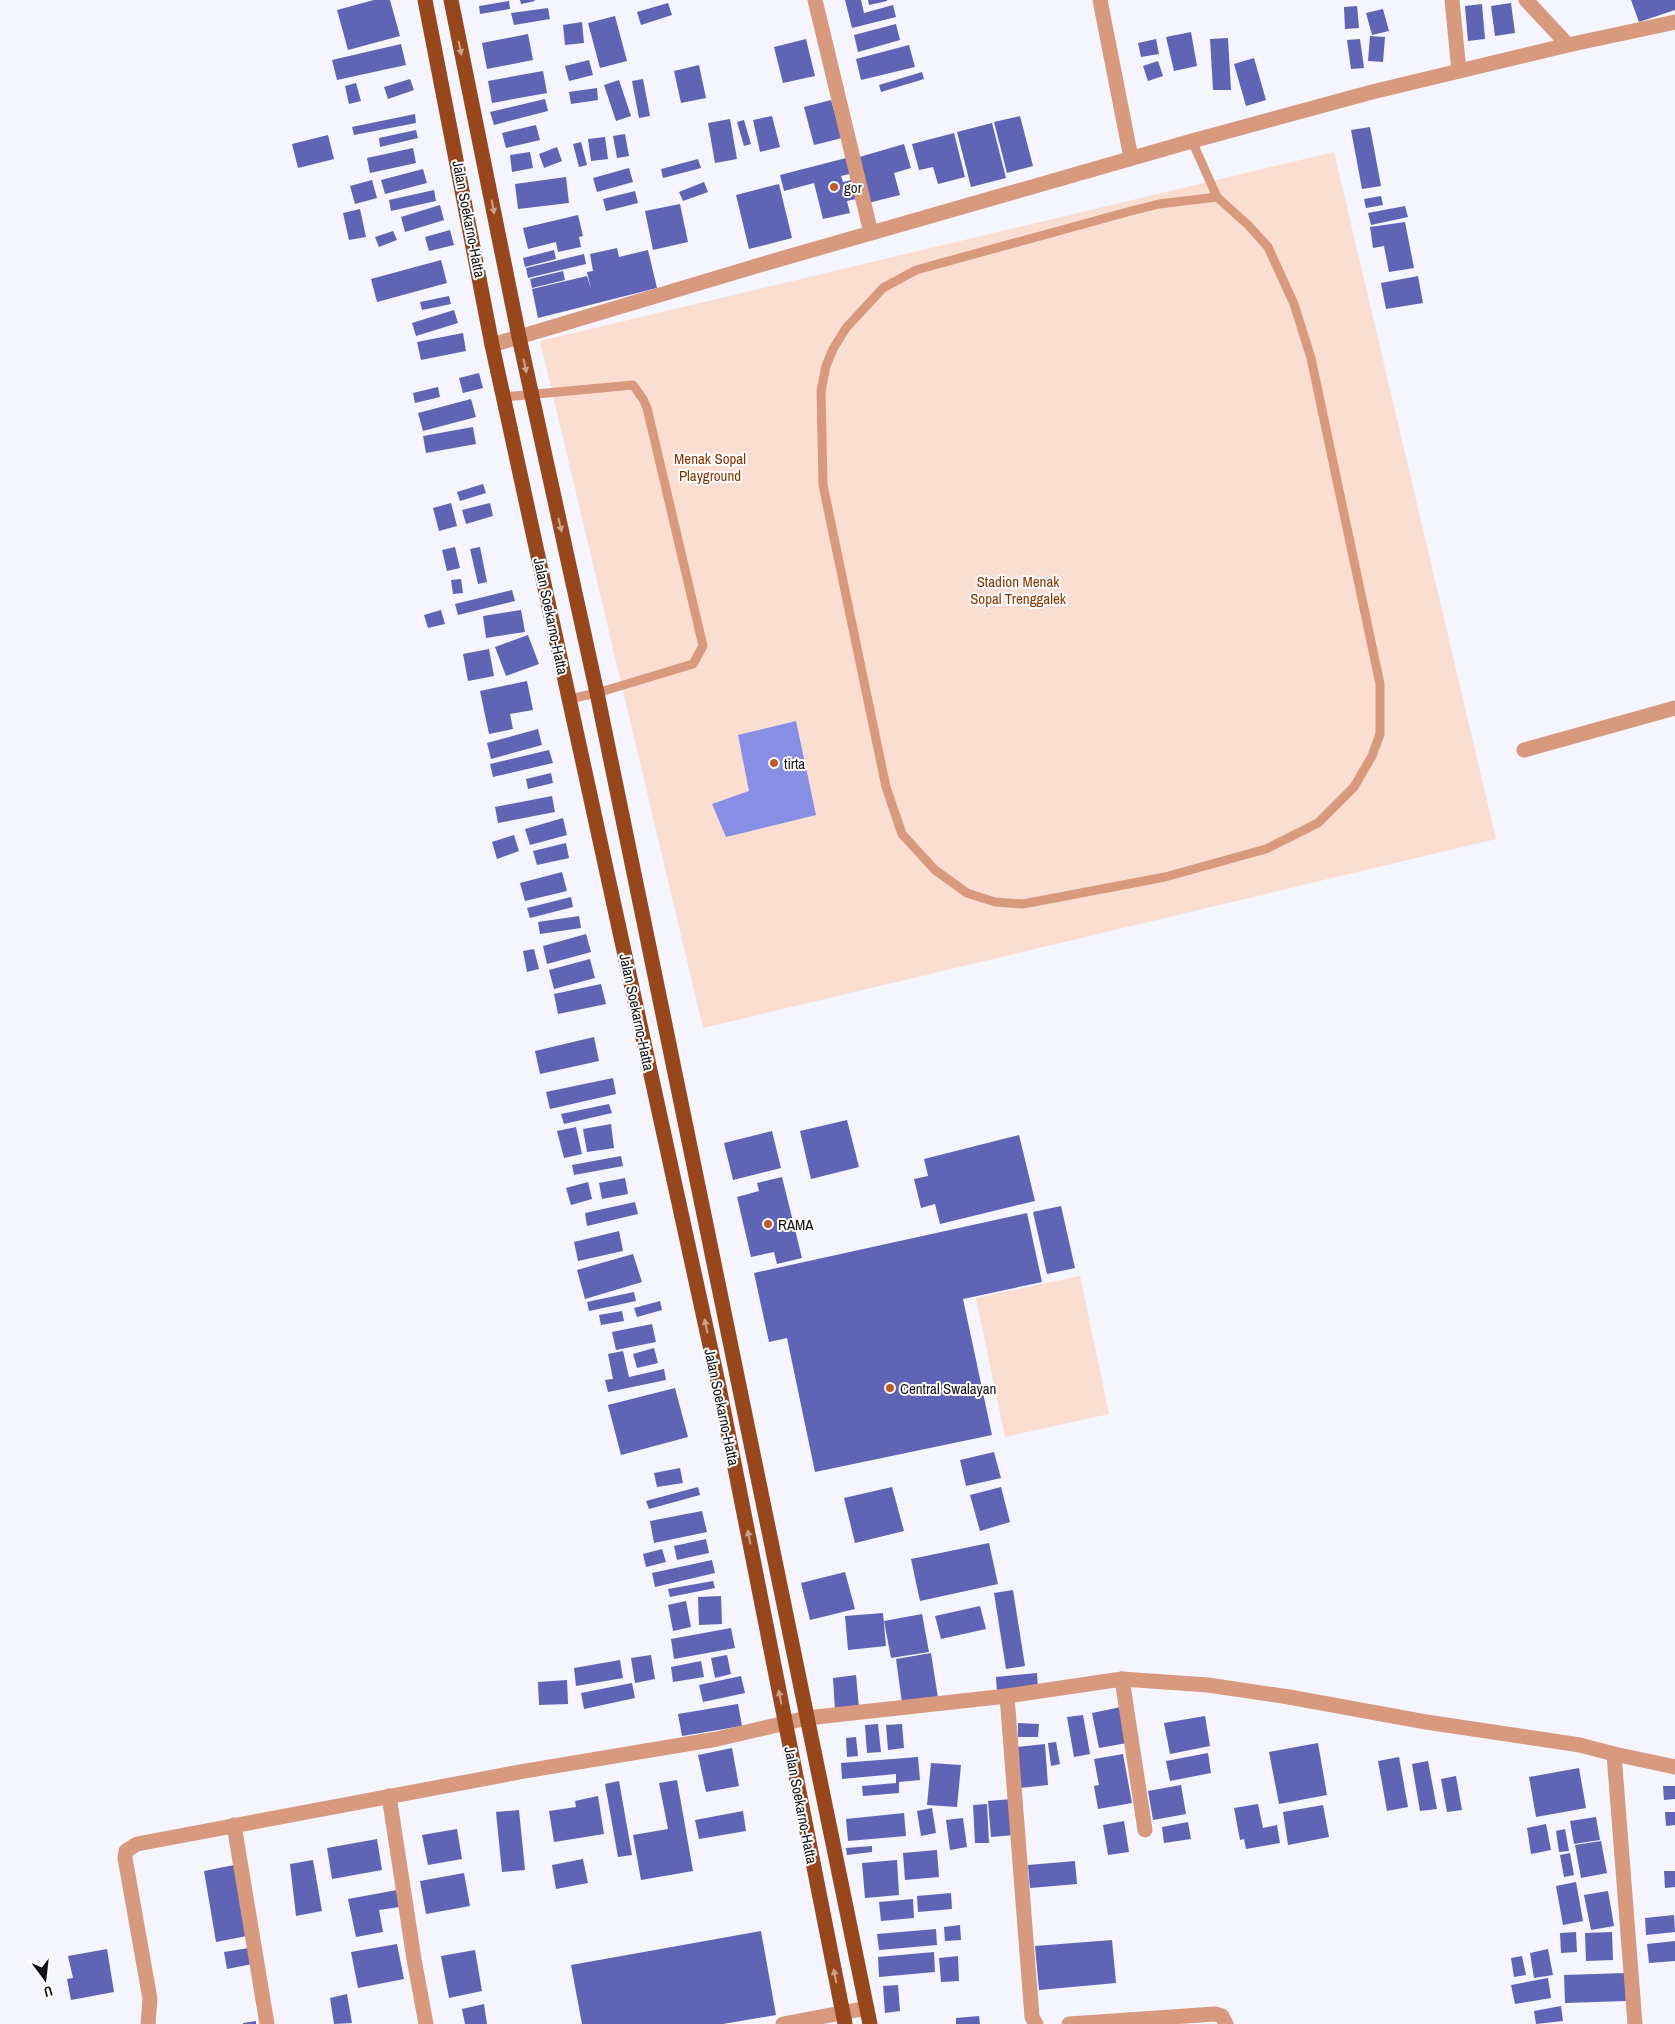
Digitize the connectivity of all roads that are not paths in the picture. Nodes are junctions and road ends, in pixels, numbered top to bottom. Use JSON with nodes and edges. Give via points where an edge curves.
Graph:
{"nodes":[{"id":1,"x":425,"y":0,"type":"edge"},
{"id":2,"x":451,"y":0,"type":"edge"},
{"id":3,"x":815,"y":0,"type":"edge"},
{"id":4,"x":1100,"y":0,"type":"edge"},
{"id":5,"x":1452,"y":0,"type":"edge"},
{"id":6,"x":1526,"y":0,"type":"edge"},
{"id":7,"x":1675,"y":22,"type":"edge"},
{"id":8,"x":1568,"y":45,"type":"junction"},
{"id":9,"x":1458,"y":71,"type":"junction"},
{"id":10,"x":1192,"y":141,"type":"junction"},
{"id":11,"x":482,"y":155,"type":"junction"},
{"id":12,"x":1130,"y":158,"type":"junction"},
{"id":13,"x":458,"y":161,"type":"junction"},
{"id":14,"x":1218,"y":197,"type":"junction"},
{"id":15,"x":871,"y":233,"type":"junction"},
{"id":16,"x":519,"y":337,"type":"junction"},
{"id":17,"x":492,"y":344,"type":"junction"},
{"id":18,"x":531,"y":393,"type":"junction"},
{"id":19,"x":504,"y":397,"type":"junction"},
{"id":20,"x":597,"y":693,"type":"junction"},
{"id":21,"x":569,"y":699,"type":"junction"},
{"id":22,"x":1675,"y":708,"type":"edge"},
{"id":23,"x":1524,"y":750,"type":"dead end"},
{"id":24,"x":738,"y":1382,"type":"junction"},
{"id":25,"x":719,"y":1387,"type":"junction"},
{"id":26,"x":1122,"y":1679,"type":"junction"},
{"id":27,"x":1007,"y":1696,"type":"junction"},
{"id":28,"x":807,"y":1718,"type":"junction"},
{"id":29,"x":785,"y":1722,"type":"junction"},
{"id":30,"x":1614,"y":1754,"type":"junction"},
{"id":31,"x":1675,"y":1767,"type":"edge"},
{"id":32,"x":390,"y":1796,"type":"junction"},
{"id":33,"x":234,"y":1825,"type":"junction"},
{"id":34,"x":1145,"y":1830,"type":"dead end"},
{"id":35,"x":867,"y":2008,"type":"junction"},
{"id":36,"x":844,"y":2018,"type":"edge"},
{"id":37,"x":148,"y":2024,"type":"edge"},
{"id":38,"x":267,"y":2024,"type":"edge"},
{"id":39,"x":426,"y":2024,"type":"edge"},
{"id":40,"x":783,"y":2024,"type":"edge"},
{"id":41,"x":870,"y":2024,"type":"edge"},
{"id":42,"x":1036,"y":2024,"type":"edge"},
{"id":43,"x":1068,"y":2024,"type":"edge"},
{"id":44,"x":1226,"y":2024,"type":"edge"},
{"id":45,"x":1635,"y":2024,"type":"edge"}],
"edges":[{"from":1,"to":13,"type":"highway","name":"Jalan Soekarno-Hatta"},
{"from":2,"to":11,"type":"highway","name":"Jalan Soekarno-Hatta","one_way":true},
{"from":3,"to":15,"type":"street"},
{"from":4,"to":12,"type":"street"},
{"from":5,"to":9,"type":"street"},
{"from":6,"to":8,"type":"street"},
{"from":7,"to":8,"type":"street"},
{"from":8,"to":9,"type":"street"},
{"from":9,"to":10,"type":"street"},
{"from":10,"to":12,"type":"street"},
{"from":10,"to":14,"type":"lane"},
{"from":11,"to":13,"type":"highway"},
{"from":11,"to":16,"type":"highway","name":"Jalan Soekarno-Hatta","one_way":true},
{"from":12,"to":15,"type":"street"},
{"from":13,"to":17,"type":"highway","name":"Jalan Soekarno-Hatta"},
{"from":14,"to":14,"type":"lane","via":[[1268,247],[1294,304],[1312,358],[1380,684],[1380,734],[1372,756],[1354,787],[1318,822],[1266,849],[1165,877],[1023,904],[995,902],[967,893],[935,870],[902,834],[886,787],[823,484],[821,391],[826,366],[837,342],[864,308],[883,288],[916,270],[1131,211]]},
{"from":15,"to":16,"type":"street"},
{"from":16,"to":17,"type":"street"},
{"from":16,"to":18,"type":"highway","name":"Jalan Soekarno-Hatta","one_way":true},
{"from":17,"to":19,"type":"highway","name":"Jalan Soekarno-Hatta"},
{"from":18,"to":19,"type":"lane"},
{"from":18,"to":20,"type":"highway","name":"Jalan Soekarno-Hatta","one_way":true},
{"from":18,"to":20,"type":"lane","via":[[633,385],[643,399],[703,646],[692,664]]},
{"from":19,"to":21,"type":"highway","name":"Jalan Soekarno-Hatta"},
{"from":20,"to":21,"type":"lane"},
{"from":20,"to":24,"type":"highway","name":"Jalan Soekarno-Hatta"},
{"from":25,"to":21,"type":"highway","name":"Jalan Soekarno-Hatta","one_way":true},
{"from":22,"to":23,"type":"street"},
{"from":24,"to":25,"type":"highway"},
{"from":24,"to":28,"type":"highway","name":"Jalan Soekarno-Hatta"},
{"from":29,"to":25,"type":"highway","name":"Jalan Soekarno-Hatta","one_way":true},
{"from":26,"to":27,"type":"street"},
{"from":26,"to":30,"type":"street","via":[[1208,1685],[1580,1745]]},
{"from":26,"to":34,"type":"street"},
{"from":27,"to":28,"type":"street"},
{"from":27,"to":42,"type":"street","via":[[1032,2017]]},
{"from":28,"to":29,"type":"street"},
{"from":28,"to":35,"type":"highway","name":"Jalan Soekarno-Hatta"},
{"from":29,"to":32,"type":"street","via":[[707,1741]]},
{"from":36,"to":29,"type":"highway","name":"Jalan Soekarno-Hatta","one_way":true},
{"from":30,"to":31,"type":"street"},
{"from":30,"to":45,"type":"street"},
{"from":32,"to":33,"type":"street"},
{"from":32,"to":39,"type":"street"},
{"from":33,"to":37,"type":"street","via":[[137,1844],[126,1851],[126,1868],[150,1999]]},
{"from":33,"to":38,"type":"street"},
{"from":35,"to":36,"type":"street"},
{"from":35,"to":41,"type":"highway","name":"Jalan Soekarno-Hatta"},
{"from":36,"to":40,"type":"street"},
{"from":43,"to":44,"type":"street","via":[[1215,2014],[1222,2016]]}]}
